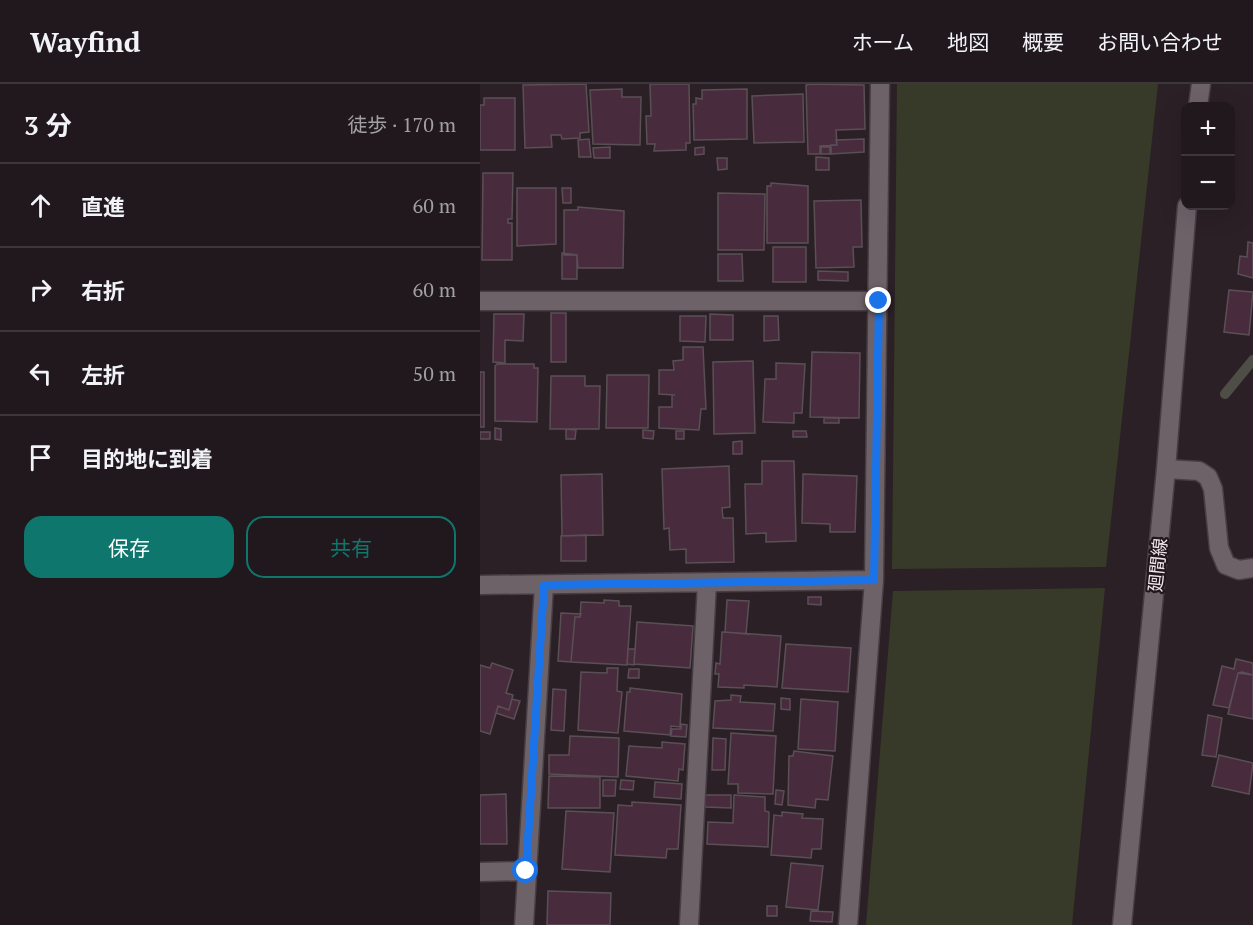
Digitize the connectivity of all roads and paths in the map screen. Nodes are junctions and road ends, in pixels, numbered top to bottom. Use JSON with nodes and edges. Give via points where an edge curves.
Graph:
{"nodes":[{"id":1,"x":880,"y":84,"type":"edge"},
{"id":2,"x":1201,"y":84,"type":"edge"},
{"id":3,"x":1199,"y":102,"type":"edge"},
{"id":4,"x":1187,"y":210,"type":"edge"},
{"id":5,"x":480,"y":301,"type":"edge"},
{"id":6,"x":879,"y":301,"type":"junction"},
{"id":7,"x":1166,"y":469,"type":"junction"},
{"id":8,"x":1253,"y":568,"type":"edge"},
{"id":9,"x":874,"y":580,"type":"junction"},
{"id":10,"x":707,"y":583,"type":"junction"},
{"id":11,"x":480,"y":585,"type":"edge"},
{"id":12,"x":544,"y":585,"type":"junction"},
{"id":13,"x":526,"y":871,"type":"junction"},
{"id":14,"x":480,"y":872,"type":"edge"},
{"id":15,"x":524,"y":925,"type":"edge"},
{"id":16,"x":689,"y":925,"type":"edge"},
{"id":17,"x":848,"y":925,"type":"edge"},
{"id":18,"x":1122,"y":925,"type":"edge"}],
"edges":[{"from":1,"to":6,"type":"street"},
{"from":2,"to":3,"type":"street"},
{"from":4,"to":7,"type":"street","name":"廻間線"},
{"from":5,"to":6,"type":"street"},
{"from":6,"to":9,"type":"street"},
{"from":7,"to":8,"type":"street","via":[[1199,471],[1208,477],[1213,489],[1219,548],[1226,565],[1239,570]]},
{"from":7,"to":18,"type":"street","name":"廻間線"},
{"from":9,"to":10,"type":"street"},
{"from":9,"to":17,"type":"street"},
{"from":10,"to":12,"type":"street"},
{"from":10,"to":16,"type":"street"},
{"from":11,"to":12,"type":"street"},
{"from":12,"to":13,"type":"street"},
{"from":13,"to":14,"type":"street"},
{"from":13,"to":15,"type":"street"}]}
